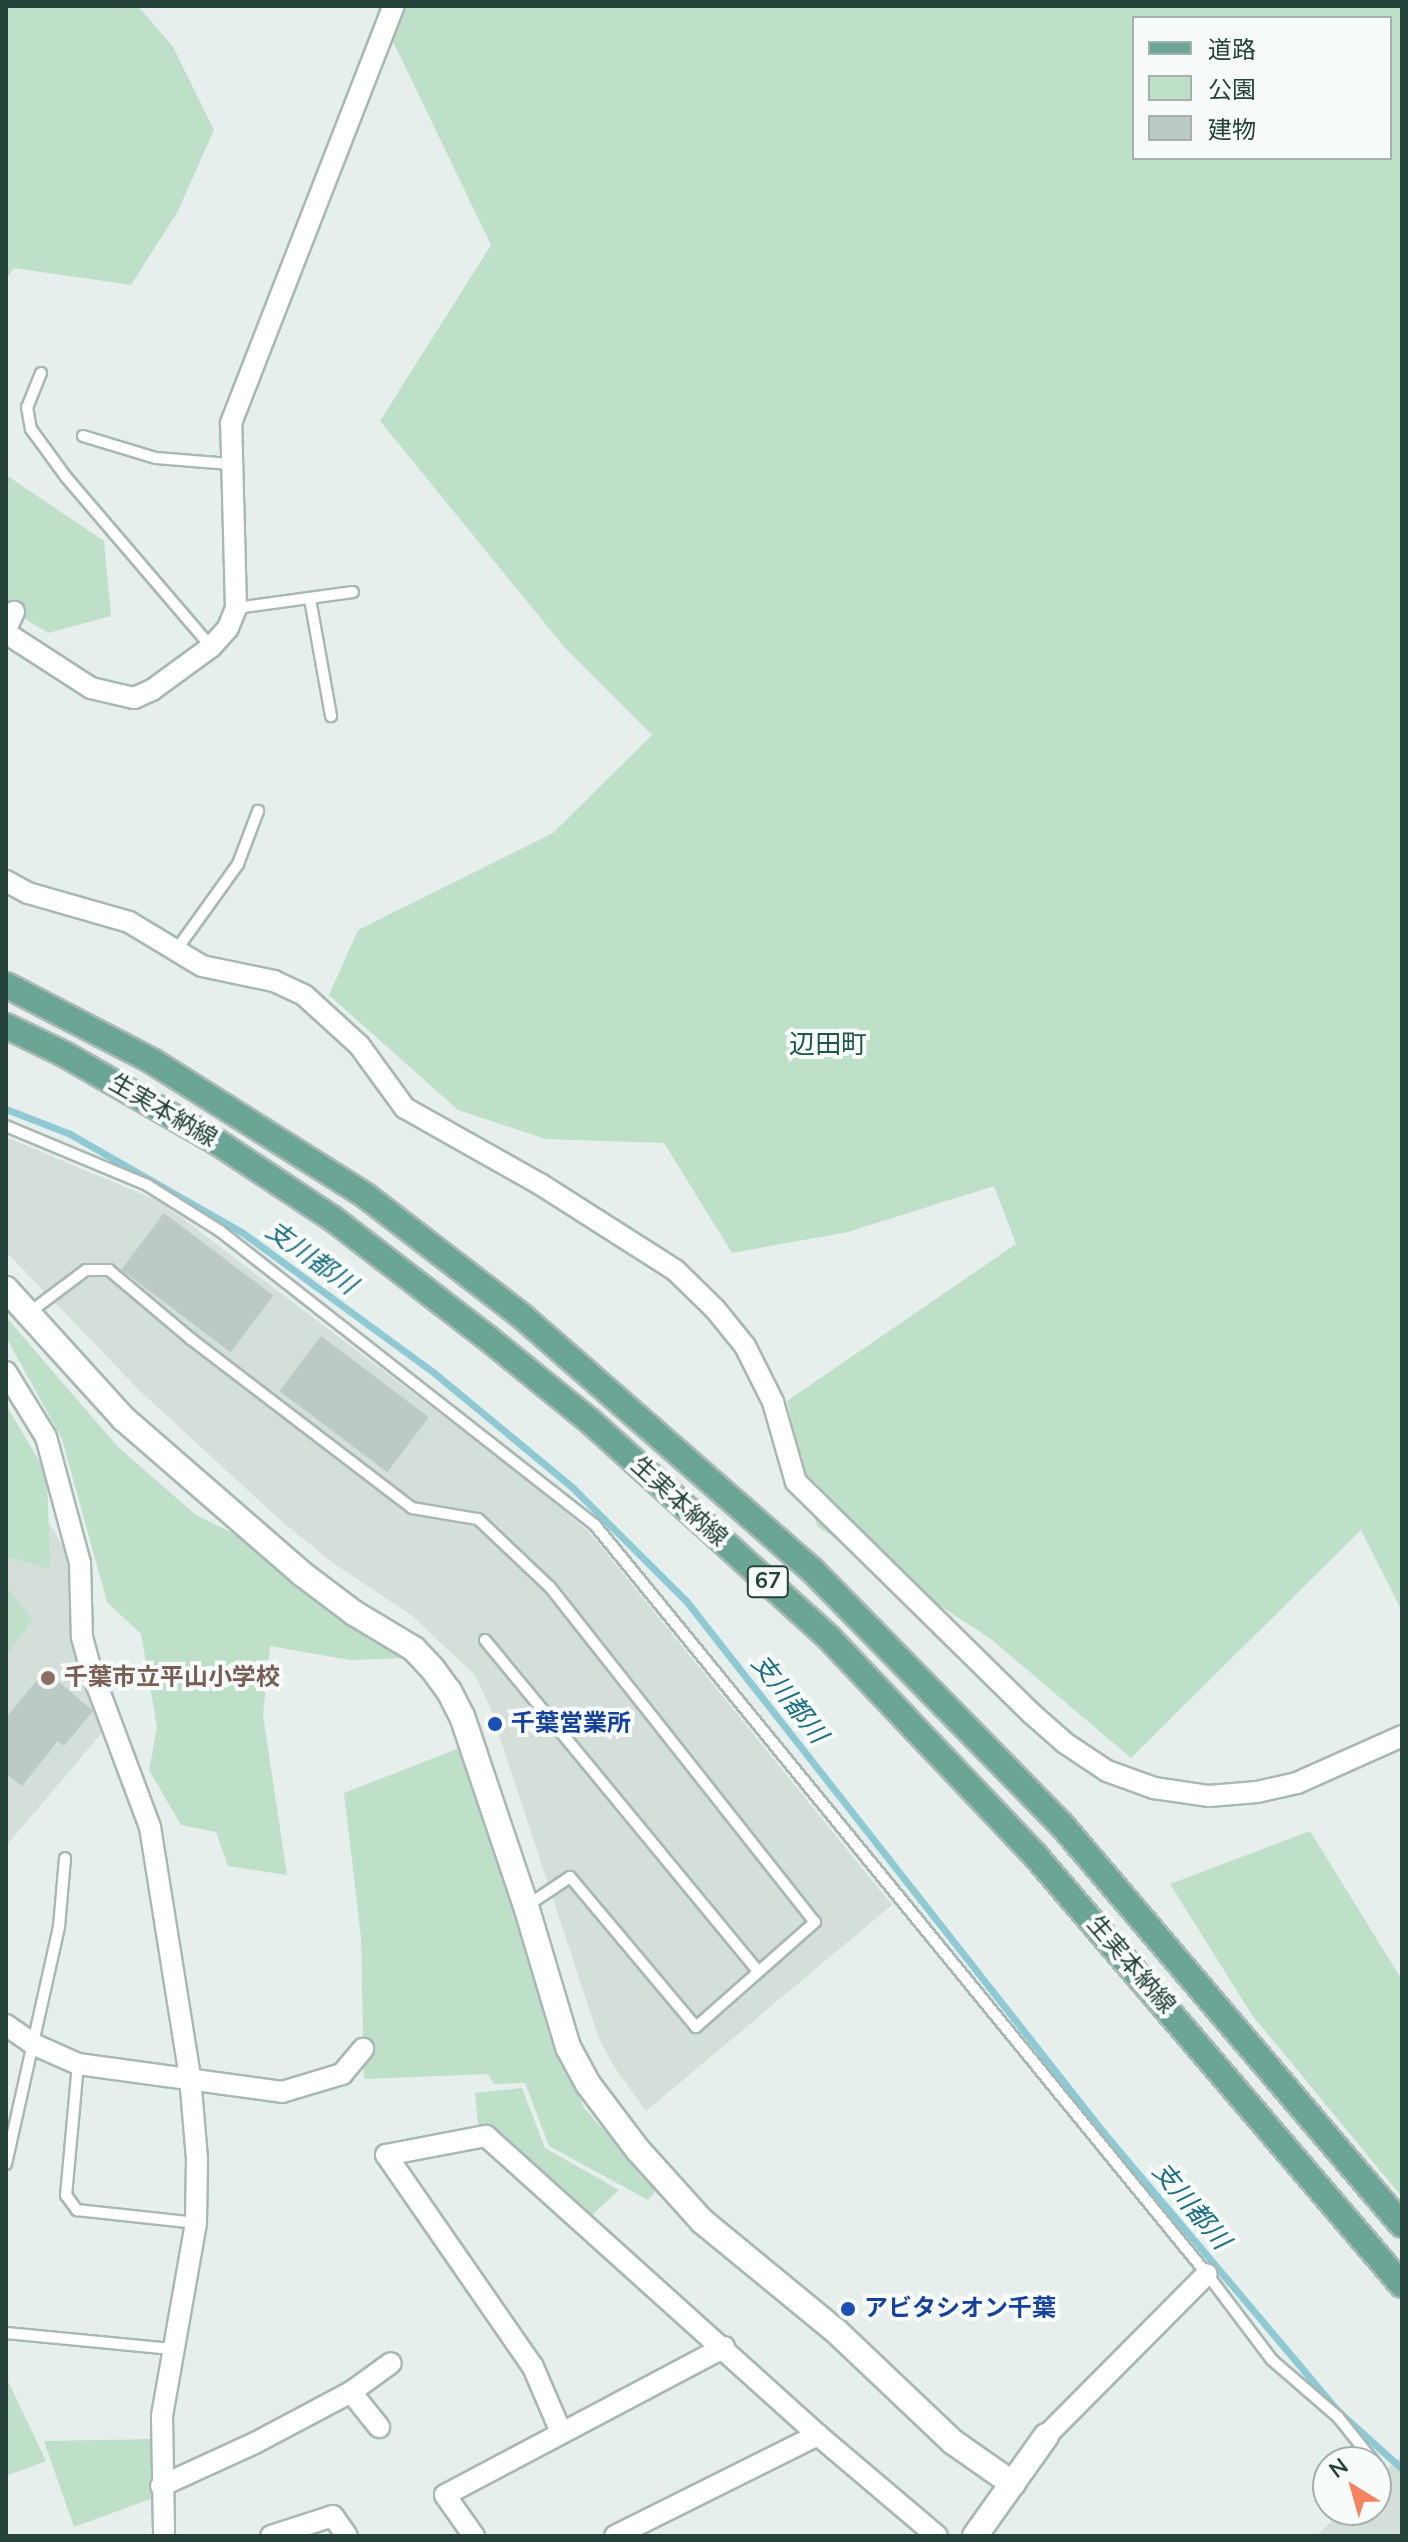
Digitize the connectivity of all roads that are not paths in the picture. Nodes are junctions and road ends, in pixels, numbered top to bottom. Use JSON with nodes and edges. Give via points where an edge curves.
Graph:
{"nodes":[{"id":1,"x":394,"y":6,"type":"edge"},
{"id":2,"x":41,"y":373,"type":"dead end"},
{"id":3,"x":83,"y":436,"type":"dead end"},
{"id":4,"x":230,"y":464,"type":"junction"},
{"id":5,"x":353,"y":592,"type":"dead end"},
{"id":6,"x":310,"y":599,"type":"junction"},
{"id":7,"x":236,"y":608,"type":"junction"},
{"id":8,"x":9,"y":625,"type":"edge"},
{"id":9,"x":211,"y":647,"type":"junction"},
{"id":10,"x":331,"y":716,"type":"dead end"},
{"id":11,"x":258,"y":811,"type":"dead end"},
{"id":12,"x":6,"y":881,"type":"edge"},
{"id":13,"x":177,"y":949,"type":"junction"},
{"id":14,"x":6,"y":985,"type":"edge"},
{"id":15,"x":6,"y":1026,"type":"edge"},
{"id":16,"x":6,"y":1126,"type":"edge"},
{"id":17,"x":6,"y":1289,"type":"edge"},
{"id":18,"x":30,"y":1312,"type":"junction"},
{"id":19,"x":6,"y":1372,"type":"edge"},
{"id":20,"x":485,"y":1640,"type":"dead end"},
{"id":21,"x":1402,"y":1736,"type":"edge"},
{"id":22,"x":65,"y":1858,"type":"dead end"},
{"id":23,"x":526,"y":1906,"type":"junction"},
{"id":24,"x":759,"y":1972,"type":"junction"},
{"id":25,"x":6,"y":2025,"type":"edge"},
{"id":26,"x":33,"y":2044,"type":"junction"},
{"id":27,"x":363,"y":2049,"type":"dead end"},
{"id":28,"x":78,"y":2064,"type":"junction"},
{"id":29,"x":190,"y":2077,"type":"junction"},
{"id":30,"x":6,"y":2164,"type":"edge"},
{"id":31,"x":196,"y":2223,"type":"junction"},
{"id":32,"x":1402,"y":2225,"type":"edge"},
{"id":33,"x":1207,"y":2274,"type":"junction"},
{"id":34,"x":1402,"y":2285,"type":"edge"},
{"id":35,"x":6,"y":2333,"type":"edge"},
{"id":36,"x":724,"y":2347,"type":"junction"},
{"id":37,"x":172,"y":2349,"type":"junction"},
{"id":38,"x":391,"y":2363,"type":"dead end"},
{"id":39,"x":351,"y":2392,"type":"junction"},
{"id":40,"x":379,"y":2427,"type":"dead end"},
{"id":41,"x":561,"y":2432,"type":"junction"},
{"id":42,"x":818,"y":2435,"type":"junction"},
{"id":43,"x":1046,"y":2436,"type":"joint"},
{"id":44,"x":1362,"y":2446,"type":"edge"},
{"id":45,"x":1013,"y":2484,"type":"junction"},
{"id":46,"x":161,"y":2486,"type":"junction"},
{"id":47,"x":929,"y":2531,"type":"edge"},
{"id":48,"x":164,"y":2536,"type":"edge"},
{"id":49,"x":271,"y":2536,"type":"edge"},
{"id":50,"x":347,"y":2536,"type":"edge"},
{"id":51,"x":474,"y":2536,"type":"edge"},
{"id":52,"x":615,"y":2536,"type":"edge"},
{"id":53,"x":902,"y":2536,"type":"edge"},
{"id":54,"x":975,"y":2536,"type":"edge"}],
"edges":[{"from":1,"to":4,"type":"street","via":[[231,423]]},
{"from":2,"to":9,"type":"lane","via":[[27,407],[31,429]]},
{"from":3,"to":4,"type":"lane","via":[[156,458]]},
{"from":4,"to":7,"type":"street"},
{"from":5,"to":6,"type":"lane"},
{"from":6,"to":7,"type":"lane"},
{"from":6,"to":10,"type":"lane"},
{"from":7,"to":9,"type":"street","via":[[228,628]]},
{"from":8,"to":9,"type":"street","via":[[91,688],[134,698]]},
{"from":11,"to":13,"type":"lane","via":[[238,864]]},
{"from":12,"to":13,"type":"street","via":[[28,893],[129,922]]},
{"from":13,"to":21,"type":"street","via":[[202,966],[274,981],[304,995],[359,1045],[405,1108],[540,1184],[675,1270],[745,1346],[773,1402],[796,1482],[1031,1713],[1107,1771],[1154,1788],[1195,1794],[1257,1792],[1297,1783]]},
{"from":14,"to":32,"type":"main road","name":"生実本納線","number":"67","via":[[152,1061],[366,1196],[523,1317],[813,1571],[1061,1824]]},
{"from":15,"to":34,"type":"main road","name":"生実本納線","number":"67","via":[[217,1142],[319,1210],[590,1421],[830,1639],[1035,1855]]},
{"from":16,"to":33,"type":"lane","via":[[147,1185],[220,1231],[595,1525]]},
{"from":17,"to":18,"type":"street"},
{"from":18,"to":23,"type":"street","via":[[124,1419],[301,1573],[414,1649],[432,1668],[462,1716]]},
{"from":18,"to":24,"type":"lane","via":[[86,1270],[109,1270],[412,1508],[478,1519],[550,1587],[815,1922]]},
{"from":19,"to":29,"type":"street","via":[[46,1437],[80,1563],[82,1637],[89,1664],[150,1827]]},
{"from":20,"to":24,"type":"lane"},
{"from":22,"to":26,"type":"lane","via":[[59,1927]]},
{"from":23,"to":24,"type":"lane","via":[[570,1877],[696,2027]]},
{"from":23,"to":45,"type":"street","via":[[568,2047],[588,2084],[638,2150],[702,2221],[836,2331],[953,2442]]},
{"from":25,"to":26,"type":"street"},
{"from":26,"to":28,"type":"street"},
{"from":26,"to":30,"type":"lane"},
{"from":27,"to":29,"type":"street","via":[[342,2074],[282,2092]]},
{"from":28,"to":29,"type":"street"},
{"from":28,"to":31,"type":"lane","via":[[66,2195],[77,2210]]},
{"from":29,"to":31,"type":"street"},
{"from":31,"to":37,"type":"street"},
{"from":33,"to":43,"type":"street"},
{"from":33,"to":44,"type":"lane","via":[[1272,2360],[1338,2417]]},
{"from":35,"to":37,"type":"lane"},
{"from":36,"to":41,"type":"street"},
{"from":36,"to":41,"type":"street","via":[[486,2136],[386,2155],[533,2367]]},
{"from":36,"to":42,"type":"street"},
{"from":37,"to":46,"type":"street","via":[[162,2416]]},
{"from":38,"to":39,"type":"street"},
{"from":39,"to":40,"type":"street"},
{"from":39,"to":46,"type":"street"},
{"from":41,"to":51,"type":"street","via":[[445,2495]]},
{"from":42,"to":47,"type":"street"},
{"from":42,"to":52,"type":"street"},
{"from":43,"to":45,"type":"street"},
{"from":45,"to":54,"type":"street"},
{"from":46,"to":48,"type":"street"},
{"from":47,"to":53,"type":"street"},
{"from":49,"to":50,"type":"street","via":[[333,2516]]}]}
